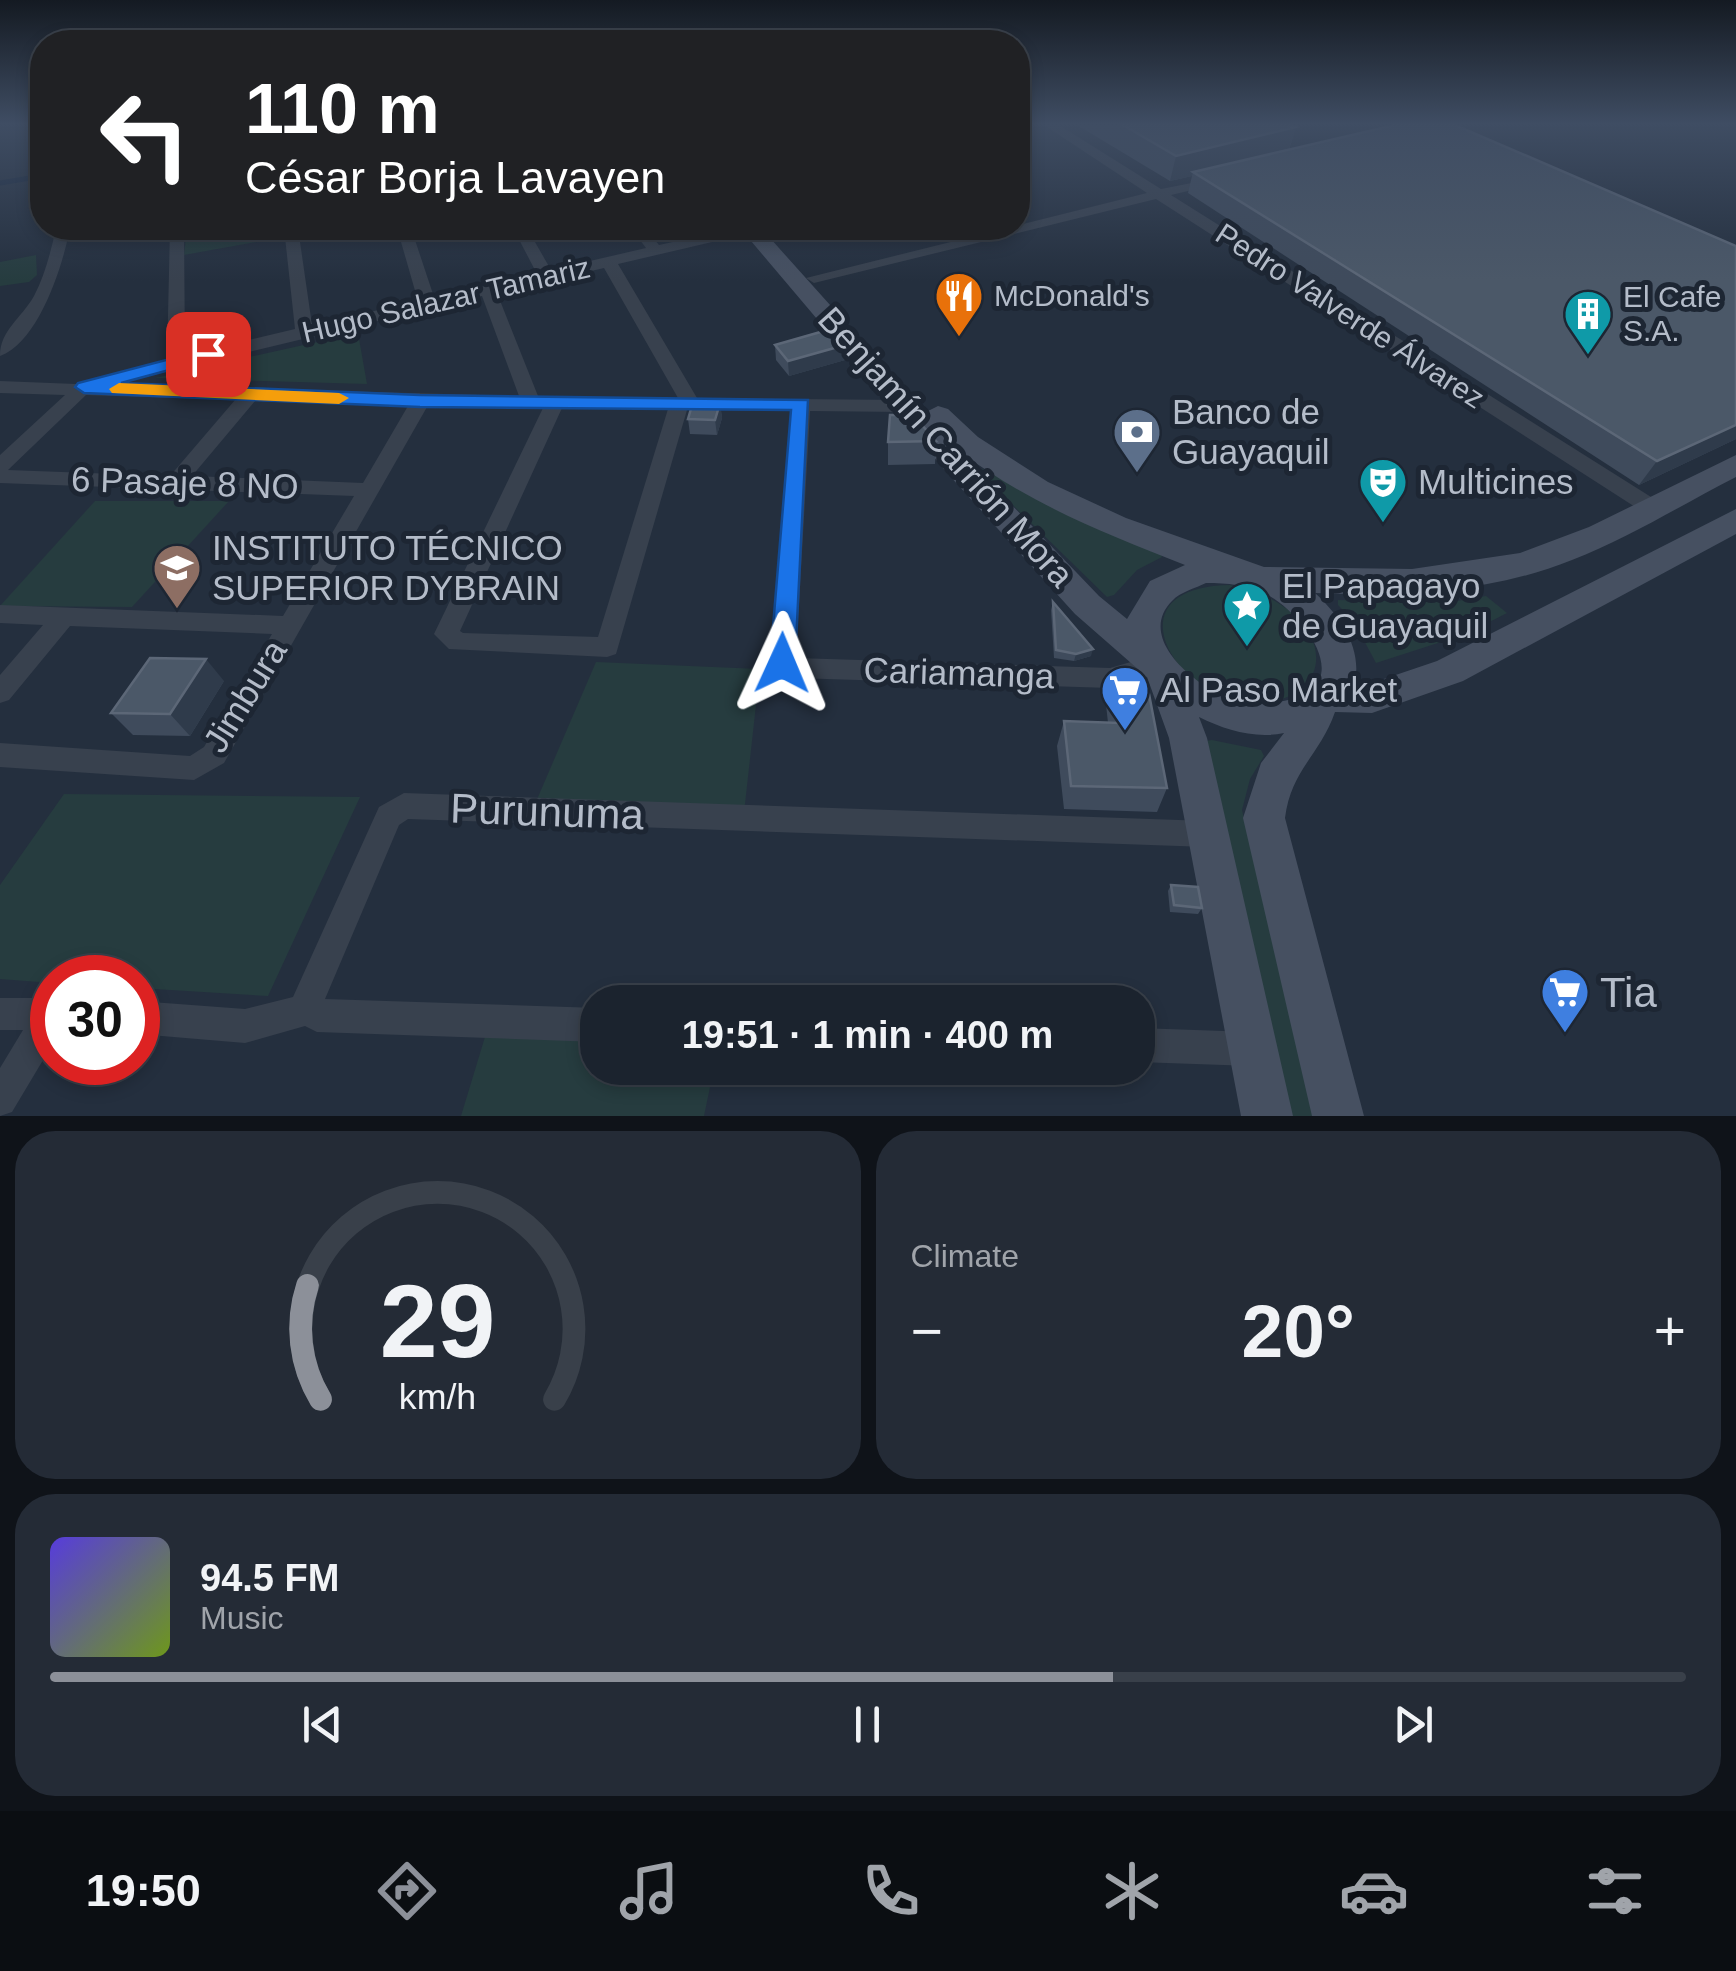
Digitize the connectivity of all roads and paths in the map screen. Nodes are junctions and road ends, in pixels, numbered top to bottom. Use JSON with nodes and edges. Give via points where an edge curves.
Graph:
{"nodes":[{"id":1,"x":1133,"y":177,"type":"edge"},
{"id":2,"x":1224,"y":177,"type":"edge"},
{"id":3,"x":1160,"y":194,"type":"junction"},
{"id":4,"x":1030,"y":226,"type":"edge"},
{"id":5,"x":62,"y":240,"type":"edge"},
{"id":6,"x":178,"y":240,"type":"edge"},
{"id":7,"x":292,"y":240,"type":"edge"},
{"id":8,"x":408,"y":240,"type":"edge"},
{"id":9,"x":526,"y":240,"type":"edge"},
{"id":10,"x":647,"y":240,"type":"edge"},
{"id":11,"x":698,"y":240,"type":"edge"},
{"id":12,"x":760,"y":240,"type":"edge"},
{"id":13,"x":781,"y":240,"type":"edge"},
{"id":14,"x":971,"y":240,"type":"edge"},
{"id":15,"x":655,"y":250,"type":"junction"},
{"id":16,"x":609,"y":263,"type":"junction"},
{"id":17,"x":546,"y":277,"type":"junction"},
{"id":18,"x":814,"y":278,"type":"junction"},
{"id":19,"x":488,"y":291,"type":"junction"},
{"id":20,"x":427,"y":303,"type":"junction"},
{"id":21,"x":304,"y":332,"type":"junction"},
{"id":22,"x":0,"y":351,"type":"edge"},
{"id":23,"x":176,"y":362,"type":"junction"},
{"id":24,"x":0,"y":387,"type":"edge"},
{"id":25,"x":84,"y":387,"type":"junction"},
{"id":26,"x":250,"y":396,"type":"junction"},
{"id":27,"x":420,"y":401,"type":"junction"},
{"id":28,"x":531,"y":402,"type":"junction"},
{"id":29,"x":555,"y":403,"type":"junction"},
{"id":30,"x":801,"y":404,"type":"junction"},
{"id":31,"x":686,"y":406,"type":"junction"},
{"id":32,"x":903,"y":406,"type":"junction"},
{"id":33,"x":1736,"y":464,"type":"edge"},
{"id":34,"x":0,"y":466,"type":"edge"},
{"id":35,"x":0,"y":476,"type":"edge"},
{"id":36,"x":175,"y":484,"type":"junction"},
{"id":37,"x":369,"y":490,"type":"junction"},
{"id":38,"x":1650,"y":507,"type":"junction"},
{"id":39,"x":1736,"y":520,"type":"edge"},
{"id":40,"x":1246,"y":575,"type":"junction"},
{"id":41,"x":0,"y":614,"type":"edge"},
{"id":42,"x":65,"y":615,"type":"junction"},
{"id":43,"x":288,"y":624,"type":"junction"},
{"id":44,"x":1156,"y":666,"type":"junction"},
{"id":45,"x":0,"y":694,"type":"edge"},
{"id":46,"x":1323,"y":702,"type":"junction"},
{"id":47,"x":0,"y":755,"type":"edge"},
{"id":48,"x":1208,"y":834,"type":"junction"},
{"id":49,"x":309,"y":1009,"type":"junction"},
{"id":50,"x":0,"y":1014,"type":"edge"},
{"id":51,"x":30,"y":1014,"type":"edge"},
{"id":52,"x":160,"y":1020,"type":"edge"},
{"id":53,"x":580,"y":1024,"type":"edge"},
{"id":54,"x":1155,"y":1046,"type":"edge"},
{"id":55,"x":1252,"y":1049,"type":"junction"},
{"id":56,"x":30,"y":1050,"type":"edge"},
{"id":57,"x":0,"y":1100,"type":"edge"},
{"id":58,"x":1266,"y":1116,"type":"edge"},
{"id":59,"x":1338,"y":1116,"type":"edge"}],
"edges":[{"from":1,"to":3,"type":"street","name":"Pedro Valverde Álvarez"},
{"from":2,"to":3,"type":"street"},
{"from":3,"to":4,"type":"street"},
{"from":3,"to":38,"type":"street","name":"Pedro Valverde Álvarez"},
{"from":5,"to":22,"type":"street","via":[[47,292]]},
{"from":6,"to":23,"type":"street"},
{"from":7,"to":21,"type":"street"},
{"from":8,"to":20,"type":"street"},
{"from":9,"to":17,"type":"street"},
{"from":10,"to":15,"type":"street"},
{"from":11,"to":15,"type":"street","name":"Hugo Salazar Tamariz"},
{"from":12,"to":32,"type":"main road","name":"Benjamín Carrión Mora"},
{"from":13,"to":18,"type":"main road","name":"Benjamín Carrión Mora"},
{"from":14,"to":18,"type":"street"},
{"from":15,"to":16,"type":"street","name":"Hugo Salazar Tamariz"},
{"from":16,"to":17,"type":"street","name":"Hugo Salazar Tamariz"},
{"from":16,"to":31,"type":"street"},
{"from":17,"to":19,"type":"street","name":"Hugo Salazar Tamariz"},
{"from":18,"to":40,"type":"main road","name":"Benjamín Carrión Mora","via":[[947,425],[986,458],[1057,498]]},
{"from":19,"to":20,"type":"street","name":"Hugo Salazar Tamariz"},
{"from":19,"to":28,"type":"street"},
{"from":20,"to":21,"type":"street","name":"Hugo Salazar Tamariz"},
{"from":21,"to":23,"type":"street","name":"Hugo Salazar Tamariz"},
{"from":23,"to":25,"type":"street","name":"Hugo Salazar Tamariz"},
{"from":24,"to":25,"type":"street"},
{"from":25,"to":26,"type":"street"},
{"from":25,"to":34,"type":"street"},
{"from":26,"to":27,"type":"street"},
{"from":26,"to":36,"type":"street"},
{"from":27,"to":28,"type":"street"},
{"from":27,"to":37,"type":"street","name":"Jimbura"},
{"from":28,"to":29,"type":"street"},
{"from":29,"to":31,"type":"street"},
{"from":29,"to":31,"type":"street","via":[[446,634],[458,642],[608,648]]},
{"from":30,"to":31,"type":"street"},
{"from":30,"to":32,"type":"street"},
{"from":30,"to":44,"type":"street","name":"Cariamanga","via":[[782,663],[1110,678]]},
{"from":32,"to":44,"type":"main road","name":"Benjamín Carrión Mora","via":[[1087,605]]},
{"from":33,"to":38,"type":"main road"},
{"from":35,"to":36,"type":"street","name":"6 Pasaje 8 NO"},
{"from":36,"to":37,"type":"street","name":"6 Pasaje 8 NO"},
{"from":37,"to":43,"type":"street","name":"Jimbura"},
{"from":38,"to":40,"type":"main road","via":[[1558,554],[1451,580]]},
{"from":39,"to":46,"type":"main road","via":[[1450,671],[1372,698]]},
{"from":40,"to":44,"type":"main road","via":[[1202,571],[1156,591],[1144,610],[1142,633]]},
{"from":40,"to":46,"type":"main road","via":[[1289,591],[1330,630],[1340,654],[1339,677]]},
{"from":41,"to":42,"type":"street"},
{"from":42,"to":43,"type":"street"},
{"from":42,"to":45,"type":"street"},
{"from":43,"to":47,"type":"street","name":"Jimbura","via":[[214,755],[194,768]]},
{"from":44,"to":46,"type":"main road","via":[[1197,701],[1239,718],[1296,716]]},
{"from":44,"to":48,"type":"main road","name":"Benjamín Carrión Mora","via":[[1188,738]]},
{"from":46,"to":59,"type":"main road","via":[[1271,783],[1264,818]]},
{"from":48,"to":49,"type":"street","name":"Purunuma","via":[[404,806],[389,816]]},
{"from":48,"to":55,"type":"main road","name":"Benjamín Carrión Mora"},
{"from":49,"to":52,"type":"street","via":[[245,1026]]},
{"from":49,"to":53,"type":"street","via":[[317,1015]]},
{"from":50,"to":51,"type":"street"},
{"from":54,"to":55,"type":"street"},
{"from":55,"to":58,"type":"main road","name":"Benjamín Carrión Mora"},
{"from":56,"to":57,"type":"street"}]}
